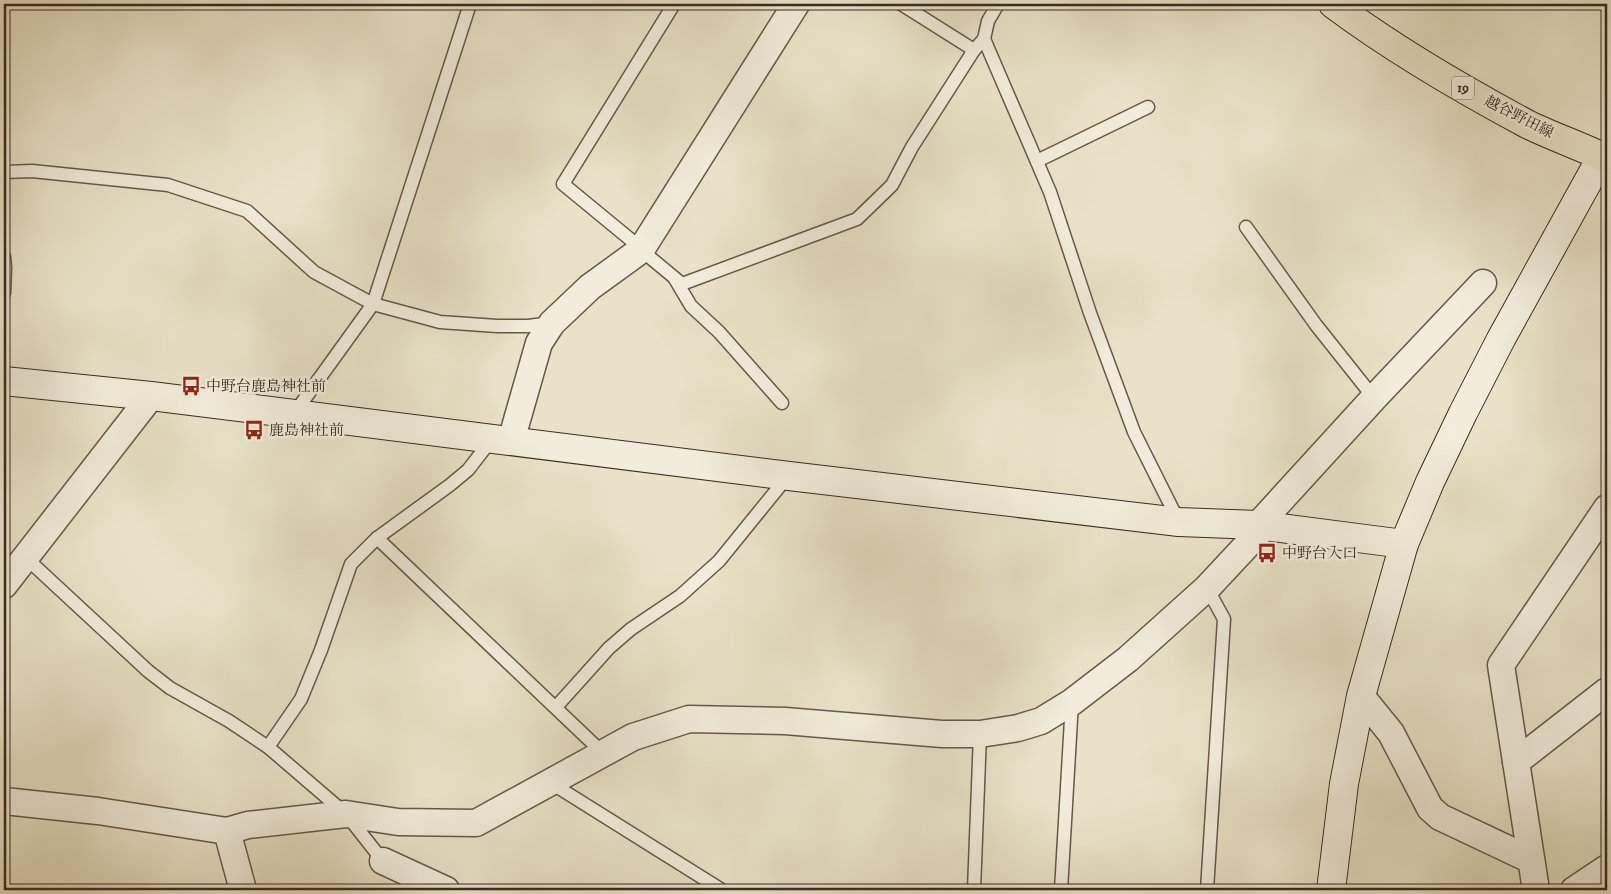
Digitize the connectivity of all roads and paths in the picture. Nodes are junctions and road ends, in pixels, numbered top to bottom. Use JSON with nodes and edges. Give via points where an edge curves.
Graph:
{"nodes":[{"id":1,"x":470,"y":4,"type":"edge"},
{"id":2,"x":674,"y":4,"type":"edge"},
{"id":3,"x":796,"y":4,"type":"edge"},
{"id":4,"x":902,"y":4,"type":"edge"},
{"id":5,"x":998,"y":4,"type":"edge"},
{"id":6,"x":1333,"y":4,"type":"edge"},
{"id":7,"x":984,"y":39,"type":"junction"},
{"id":8,"x":974,"y":50,"type":"junction"},
{"id":9,"x":1148,"y":107,"type":"dead end"},
{"id":10,"x":1606,"y":154,"type":"edge"},
{"id":11,"x":1037,"y":161,"type":"junction"},
{"id":12,"x":4,"y":172,"type":"edge"},
{"id":13,"x":1246,"y":227,"type":"dead end"},
{"id":14,"x":641,"y":250,"type":"junction"},
{"id":15,"x":4,"y":257,"type":"edge"},
{"id":16,"x":675,"y":279,"type":"junction"},
{"id":17,"x":1483,"y":283,"type":"dead end"},
{"id":18,"x":4,"y":293,"type":"edge"},
{"id":19,"x":373,"y":304,"type":"junction"},
{"id":20,"x":552,"y":323,"type":"junction"},
{"id":21,"x":4,"y":381,"type":"edge"},
{"id":22,"x":151,"y":396,"type":"junction"},
{"id":23,"x":1374,"y":398,"type":"junction"},
{"id":24,"x":782,"y":403,"type":"dead end"},
{"id":25,"x":293,"y":415,"type":"junction"},
{"id":26,"x":501,"y":440,"type":"junction"},
{"id":27,"x":788,"y":476,"type":"junction"},
{"id":28,"x":1607,"y":508,"type":"edge"},
{"id":29,"x":1179,"y":522,"type":"junction"},
{"id":30,"x":1262,"y":525,"type":"junction"},
{"id":31,"x":378,"y":538,"type":"junction"},
{"id":32,"x":1404,"y":544,"type":"junction"},
{"id":33,"x":25,"y":557,"type":"junction"},
{"id":34,"x":4,"y":585,"type":"edge"},
{"id":35,"x":1207,"y":588,"type":"junction"},
{"id":36,"x":1607,"y":691,"type":"edge"},
{"id":37,"x":1362,"y":696,"type":"junction"},
{"id":38,"x":1072,"y":702,"type":"junction"},
{"id":39,"x":556,"y":708,"type":"junction"},
{"id":40,"x":980,"y":734,"type":"junction"},
{"id":41,"x":268,"y":747,"type":"junction"},
{"id":42,"x":604,"y":754,"type":"junction"},
{"id":43,"x":1516,"y":762,"type":"junction"},
{"id":44,"x":550,"y":782,"type":"junction"},
{"id":45,"x":4,"y":801,"type":"edge"},
{"id":46,"x":346,"y":814,"type":"junction"},
{"id":47,"x":227,"y":831,"type":"junction"},
{"id":48,"x":383,"y":860,"type":"joint"},
{"id":49,"x":1531,"y":860,"type":"junction"},
{"id":50,"x":1607,"y":868,"type":"edge"},
{"id":51,"x":243,"y":890,"type":"edge"},
{"id":52,"x":446,"y":890,"type":"edge"},
{"id":53,"x":722,"y":890,"type":"edge"},
{"id":54,"x":974,"y":890,"type":"edge"},
{"id":55,"x":1061,"y":890,"type":"edge"},
{"id":56,"x":1207,"y":890,"type":"edge"},
{"id":57,"x":1332,"y":890,"type":"edge"},
{"id":58,"x":1536,"y":890,"type":"edge"},
{"id":59,"x":1574,"y":890,"type":"edge"}],
"edges":[{"from":1,"to":19,"type":"lane"},
{"from":2,"to":14,"type":"lane","via":[[563,184]]},
{"from":3,"to":14,"type":"street"},
{"from":4,"to":8,"type":"lane"},
{"from":5,"to":7,"type":"lane","via":[[988,21]]},
{"from":6,"to":10,"type":"main road","name":"越谷野田線","number":"19","via":[[1356,22],[1453,82],[1528,124]]},
{"from":7,"to":8,"type":"lane"},
{"from":7,"to":11,"type":"lane"},
{"from":8,"to":16,"type":"lane","via":[[912,147],[892,185],[857,219],[682,284]]},
{"from":9,"to":11,"type":"lane"},
{"from":10,"to":32,"type":"street","via":[[1501,339],[1430,482]]},
{"from":11,"to":29,"type":"lane","via":[[1134,432]]},
{"from":12,"to":19,"type":"lane","via":[[32,171],[168,185],[247,211],[314,272]]},
{"from":13,"to":23,"type":"lane","via":[[1316,325]]},
{"from":14,"to":16,"type":"lane"},
{"from":14,"to":20,"type":"street","via":[[590,287]]},
{"from":15,"to":18,"type":"lane"},
{"from":16,"to":24,"type":"lane","via":[[691,306],[719,332]]},
{"from":17,"to":23,"type":"street"},
{"from":19,"to":20,"type":"lane","via":[[440,322],[497,326]]},
{"from":19,"to":25,"type":"lane"},
{"from":20,"to":26,"type":"street","via":[[539,343]]},
{"from":21,"to":22,"type":"street"},
{"from":22,"to":25,"type":"street"},
{"from":22,"to":33,"type":"street"},
{"from":23,"to":30,"type":"street"},
{"from":25,"to":26,"type":"street"},
{"from":26,"to":27,"type":"street"},
{"from":26,"to":31,"type":"lane","via":[[450,485]]},
{"from":27,"to":29,"type":"street"},
{"from":27,"to":39,"type":"lane","via":[[719,561],[680,596],[631,628]]},
{"from":28,"to":43,"type":"street","via":[[1501,665]]},
{"from":29,"to":30,"type":"street"},
{"from":30,"to":32,"type":"street"},
{"from":30,"to":35,"type":"street"},
{"from":31,"to":39,"type":"lane"},
{"from":31,"to":41,"type":"lane","via":[[351,564],[300,699]]},
{"from":32,"to":37,"type":"street"},
{"from":33,"to":34,"type":"street"},
{"from":33,"to":41,"type":"lane","via":[[148,671],[170,688]]},
{"from":35,"to":38,"type":"street","via":[[1128,659]]},
{"from":35,"to":56,"type":"lane","via":[[1224,619]]},
{"from":36,"to":43,"type":"street"},
{"from":37,"to":49,"type":"street","via":[[1391,733],[1430,808],[1440,817]]},
{"from":37,"to":57,"type":"street","via":[[1344,784]]},
{"from":38,"to":40,"type":"street","via":[[1041,721]]},
{"from":38,"to":55,"type":"lane"},
{"from":39,"to":42,"type":"lane"},
{"from":40,"to":42,"type":"street","via":[[942,734],[785,721],[688,719],[633,737]]},
{"from":40,"to":54,"type":"lane"},
{"from":41,"to":46,"type":"lane"},
{"from":42,"to":44,"type":"street"},
{"from":43,"to":49,"type":"street"},
{"from":44,"to":46,"type":"street","via":[[476,823],[398,822]]},
{"from":44,"to":53,"type":"lane"},
{"from":45,"to":47,"type":"street","via":[[98,811]]},
{"from":46,"to":47,"type":"street","via":[[248,825]]},
{"from":46,"to":48,"type":"lane"},
{"from":47,"to":51,"type":"street"},
{"from":48,"to":52,"type":"street"},
{"from":49,"to":58,"type":"street"},
{"from":50,"to":59,"type":"street"}]}
